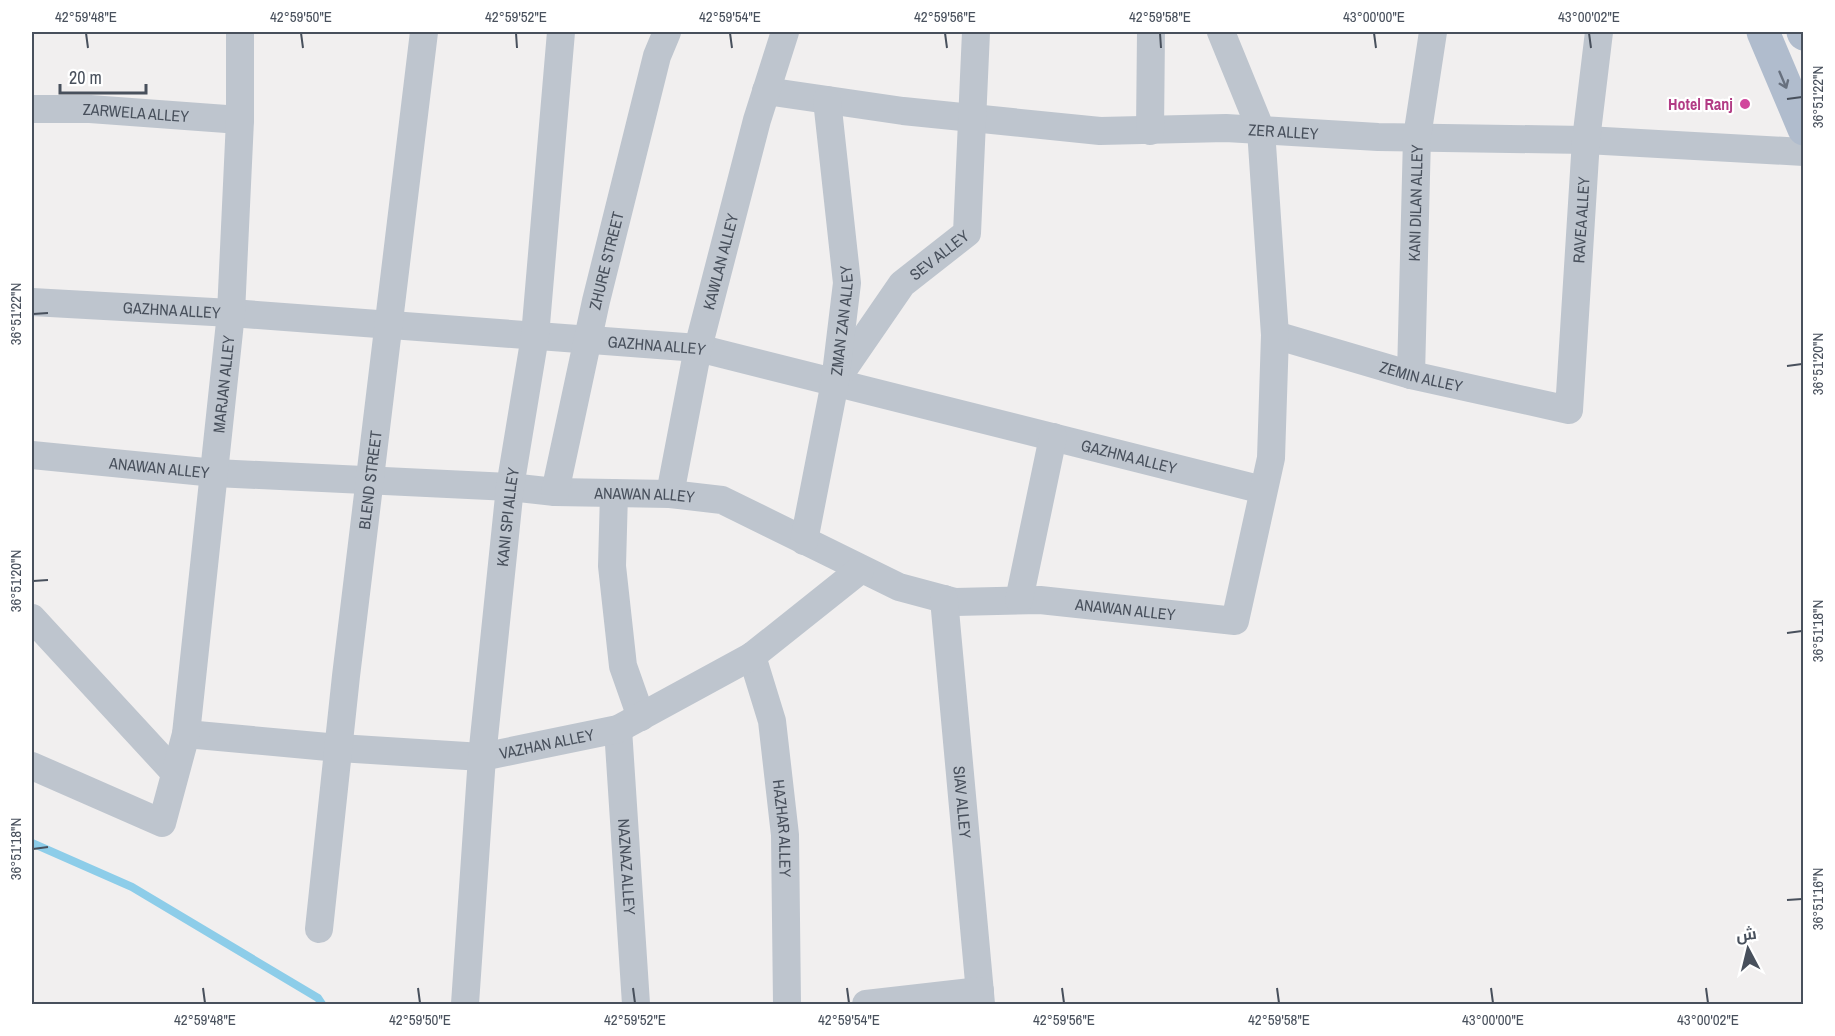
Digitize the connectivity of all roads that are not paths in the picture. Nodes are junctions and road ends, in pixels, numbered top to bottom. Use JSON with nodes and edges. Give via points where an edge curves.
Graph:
{"nodes":[{"id":1,"x":240,"y":32,"type":"edge"},
{"id":2,"x":424,"y":32,"type":"edge"},
{"id":3,"x":561,"y":32,"type":"edge"},
{"id":4,"x":668,"y":32,"type":"edge"},
{"id":5,"x":785,"y":32,"type":"edge"},
{"id":6,"x":976,"y":32,"type":"edge"},
{"id":7,"x":1151,"y":32,"type":"edge"},
{"id":8,"x":1221,"y":32,"type":"edge"},
{"id":9,"x":1433,"y":32,"type":"edge"},
{"id":10,"x":1599,"y":32,"type":"edge"},
{"id":11,"x":1763,"y":32,"type":"edge"},
{"id":12,"x":766,"y":91,"type":"junction"},
{"id":13,"x":827,"y":100,"type":"junction"},
{"id":14,"x":32,"y":109,"type":"edge"},
{"id":15,"x":972,"y":118,"type":"junction"},
{"id":16,"x":240,"y":120,"type":"junction"},
{"id":17,"x":1803,"y":129,"type":"edge"},
{"id":18,"x":1150,"y":130,"type":"junction"},
{"id":19,"x":1261,"y":130,"type":"junction"},
{"id":20,"x":1417,"y":137,"type":"junction"},
{"id":21,"x":1586,"y":140,"type":"junction"},
{"id":22,"x":1803,"y":152,"type":"edge"},
{"id":23,"x":32,"y":302,"type":"edge"},
{"id":24,"x":231,"y":313,"type":"junction"},
{"id":25,"x":388,"y":325,"type":"junction"},
{"id":26,"x":1275,"y":335,"type":"junction"},
{"id":27,"x":535,"y":336,"type":"junction"},
{"id":28,"x":588,"y":340,"type":"junction"},
{"id":29,"x":698,"y":348,"type":"junction"},
{"id":30,"x":1411,"y":375,"type":"junction"},
{"id":31,"x":835,"y":382,"type":"junction"},
{"id":32,"x":1569,"y":410,"type":"joint"},
{"id":33,"x":1053,"y":437,"type":"junction"},
{"id":34,"x":32,"y":455,"type":"edge"},
{"id":35,"x":214,"y":473,"type":"junction"},
{"id":36,"x":370,"y":479,"type":"junction"},
{"id":37,"x":510,"y":487,"type":"junction"},
{"id":38,"x":1263,"y":490,"type":"junction"},
{"id":39,"x":555,"y":492,"type":"junction"},
{"id":40,"x":614,"y":493,"type":"junction"},
{"id":41,"x":670,"y":494,"type":"junction"},
{"id":42,"x":804,"y":541,"type":"junction"},
{"id":43,"x":860,"y":570,"type":"junction"},
{"id":44,"x":945,"y":599,"type":"junction"},
{"id":45,"x":1019,"y":600,"type":"junction"},
{"id":46,"x":32,"y":618,"type":"edge"},
{"id":47,"x":752,"y":656,"type":"junction"},
{"id":48,"x":629,"y":723,"type":"junction"},
{"id":49,"x":186,"y":734,"type":"junction"},
{"id":50,"x":339,"y":748,"type":"junction"},
{"id":51,"x":482,"y":756,"type":"junction"},
{"id":52,"x":32,"y":766,"type":"edge"},
{"id":53,"x":175,"y":773,"type":"junction"},
{"id":54,"x":319,"y":929,"type":"dead end"},
{"id":55,"x":980,"y":998,"type":"edge"},
{"id":56,"x":872,"y":1004,"type":"edge"},
{"id":57,"x":465,"y":1005,"type":"edge"},
{"id":58,"x":636,"y":1005,"type":"edge"},
{"id":59,"x":787,"y":1005,"type":"edge"}],
"edges":[{"from":1,"to":16,"type":"street","name":"MARJAN ALLEY"},
{"from":2,"to":25,"type":"street","name":"BLEND STREET"},
{"from":3,"to":27,"type":"street","name":"KANI SPI ALLEY"},
{"from":4,"to":28,"type":"street","name":"ZHURE STREET","via":[[657,57]]},
{"from":5,"to":12,"type":"street","name":"KAWLAN ALLEY"},
{"from":6,"to":15,"type":"street","name":"SEV ALLEY"},
{"from":7,"to":18,"type":"street"},
{"from":8,"to":19,"type":"street"},
{"from":9,"to":20,"type":"street","name":"KANI DILAN ALLEY"},
{"from":10,"to":21,"type":"street","name":"RAVEA ALLEY"},
{"from":11,"to":17,"type":"main road","one_way":true},
{"from":12,"to":13,"type":"street","name":"ZER ALLEY"},
{"from":12,"to":29,"type":"street","name":"KAWLAN ALLEY"},
{"from":13,"to":15,"type":"street","name":"ZER ALLEY"},
{"from":13,"to":31,"type":"street","name":"ZMAN ZAN ALLEY","via":[[847,283]]},
{"from":14,"to":16,"type":"street","name":"ZARWELA ALLEY","via":[[90,109]]},
{"from":15,"to":18,"type":"street","name":"ZER ALLEY","via":[[1100,132]]},
{"from":15,"to":31,"type":"street","name":"SEV ALLEY","via":[[967,233],[902,284]]},
{"from":16,"to":24,"type":"street","name":"MARJAN ALLEY"},
{"from":18,"to":19,"type":"street","name":"ZER ALLEY"},
{"from":19,"to":20,"type":"street","name":"ZER ALLEY"},
{"from":19,"to":26,"type":"street"},
{"from":20,"to":21,"type":"street","name":"ZER ALLEY"},
{"from":20,"to":30,"type":"street","name":"KANI DILAN ALLEY"},
{"from":21,"to":22,"type":"street","name":"ZER ALLEY"},
{"from":21,"to":32,"type":"street","name":"RAVEA ALLEY"},
{"from":23,"to":24,"type":"street","name":"GAZHNA ALLEY"},
{"from":24,"to":25,"type":"street","name":"GAZHNA ALLEY"},
{"from":24,"to":35,"type":"street","name":"MARJAN ALLEY"},
{"from":25,"to":27,"type":"street","name":"GAZHNA ALLEY"},
{"from":25,"to":36,"type":"street","name":"BLEND STREET"},
{"from":26,"to":30,"type":"street","name":"ZEMIN ALLEY"},
{"from":26,"to":38,"type":"street","via":[[1271,458]]},
{"from":27,"to":28,"type":"street","name":"GAZHNA ALLEY"},
{"from":27,"to":37,"type":"street","name":"KANI SPI ALLEY"},
{"from":28,"to":29,"type":"street","name":"GAZHNA ALLEY"},
{"from":28,"to":39,"type":"street","name":"ZHURE STREET"},
{"from":29,"to":31,"type":"street","name":"GAZHNA ALLEY"},
{"from":29,"to":41,"type":"street","name":"KAWLAN ALLEY"},
{"from":30,"to":32,"type":"street","name":"ZEMIN ALLEY"},
{"from":31,"to":33,"type":"street","name":"GAZHNA ALLEY"},
{"from":31,"to":42,"type":"street","name":"ZMAN ZAN ALLEY"},
{"from":33,"to":38,"type":"street","name":"GAZHNA ALLEY"},
{"from":33,"to":45,"type":"street"},
{"from":34,"to":35,"type":"street","name":"ANAWAN ALLEY"},
{"from":35,"to":36,"type":"street","name":"ANAWAN ALLEY"},
{"from":35,"to":49,"type":"street","name":"MARJAN ALLEY"},
{"from":36,"to":37,"type":"street","name":"ANAWAN ALLEY"},
{"from":36,"to":50,"type":"street","name":"BLEND STREET"},
{"from":37,"to":39,"type":"street","name":"ANAWAN ALLEY"},
{"from":37,"to":51,"type":"street","name":"KANI SPI ALLEY"},
{"from":38,"to":45,"type":"street","name":"ANAWAN ALLEY","via":[[1235,621]]},
{"from":39,"to":40,"type":"street","name":"ANAWAN ALLEY"},
{"from":40,"to":41,"type":"street","name":"ANAWAN ALLEY"},
{"from":40,"to":48,"type":"street","name":"NAZNAZ ALLEY","via":[[612,566]]},
{"from":41,"to":42,"type":"street","name":"ANAWAN ALLEY","via":[[723,500]]},
{"from":42,"to":43,"type":"street","name":"ANAWAN ALLEY"},
{"from":43,"to":44,"type":"street","name":"ANAWAN ALLEY","via":[[899,587]]},
{"from":43,"to":47,"type":"street","name":"VAZHAN ALLEY"},
{"from":44,"to":45,"type":"street","name":"ANAWAN ALLEY"},
{"from":44,"to":55,"type":"street","name":"SIAV ALLEY"},
{"from":46,"to":53,"type":"street"},
{"from":47,"to":48,"type":"street","name":"VAZHAN ALLEY"},
{"from":47,"to":59,"type":"street","name":"HAZHAR ALLEY","via":[[772,721],[784,835]]},
{"from":48,"to":51,"type":"street","name":"VAZHAN ALLEY"},
{"from":48,"to":58,"type":"street","name":"NAZNAZ ALLEY"},
{"from":49,"to":50,"type":"street","name":"VAZHAN ALLEY"},
{"from":49,"to":53,"type":"street","name":"MARJAN ALLEY"},
{"from":50,"to":51,"type":"street","name":"VAZHAN ALLEY"},
{"from":50,"to":54,"type":"street","name":"BLEND STREET"},
{"from":51,"to":57,"type":"street","name":"KANI SPI ALLEY"},
{"from":52,"to":53,"type":"street","name":"MARJAN ALLEY","via":[[162,823]]},
{"from":55,"to":56,"type":"street"}]}
